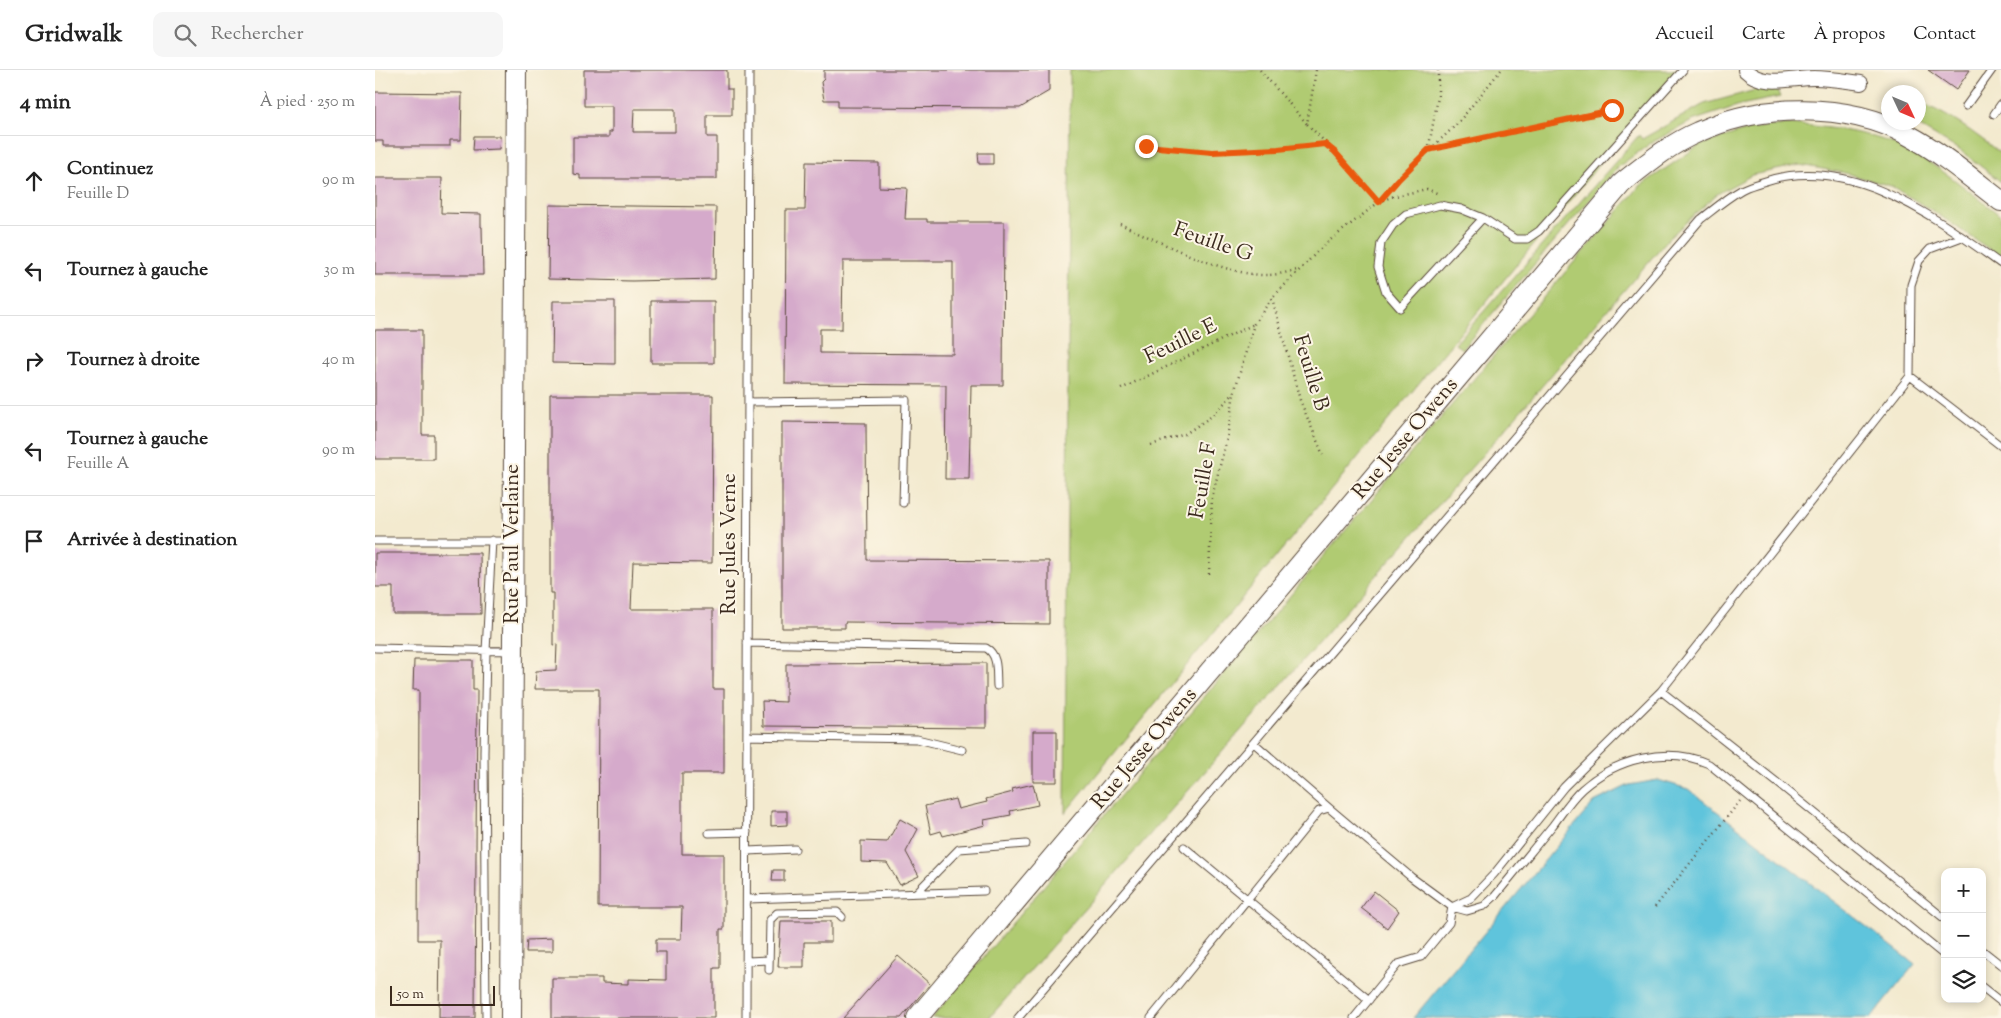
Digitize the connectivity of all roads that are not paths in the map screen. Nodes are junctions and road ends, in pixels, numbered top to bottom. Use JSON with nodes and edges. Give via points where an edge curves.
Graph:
{"nodes":[{"id":1,"x":516,"y":70,"type":"edge"},
{"id":2,"x":749,"y":70,"type":"edge"},
{"id":3,"x":1683,"y":70,"type":"edge"},
{"id":4,"x":1745,"y":70,"type":"edge"},
{"id":5,"x":1992,"y":70,"type":"edge"},
{"id":6,"x":1861,"y":83,"type":"dead end"},
{"id":7,"x":2001,"y":104,"type":"edge"},
{"id":8,"x":1966,"y":106,"type":"dead end"},
{"id":9,"x":1993,"y":114,"type":"dead end"},
{"id":10,"x":2001,"y":201,"type":"edge"},
{"id":11,"x":1483,"y":218,"type":"junction"},
{"id":12,"x":1962,"y":237,"type":"junction"},
{"id":13,"x":2001,"y":264,"type":"edge"},
{"id":14,"x":1910,"y":376,"type":"junction"},
{"id":15,"x":748,"y":402,"type":"junction"},
{"id":16,"x":2001,"y":446,"type":"edge"},
{"id":17,"x":903,"y":503,"type":"dead end"},
{"id":18,"x":492,"y":540,"type":"junction"},
{"id":19,"x":375,"y":541,"type":"edge"},
{"id":20,"x":513,"y":541,"type":"junction"},
{"id":21,"x":747,"y":643,"type":"junction"},
{"id":22,"x":375,"y":648,"type":"edge"},
{"id":23,"x":486,"y":651,"type":"junction"},
{"id":24,"x":513,"y":651,"type":"junction"},
{"id":25,"x":997,"y":686,"type":"dead end"},
{"id":26,"x":1661,"y":691,"type":"junction"},
{"id":27,"x":747,"y":736,"type":"junction"},
{"id":28,"x":1253,"y":743,"type":"junction"},
{"id":29,"x":962,"y":750,"type":"dead end"},
{"id":30,"x":1329,"y":808,"type":"junction"},
{"id":31,"x":747,"y":832,"type":"junction"},
{"id":32,"x":709,"y":833,"type":"dead end"},
{"id":33,"x":1026,"y":844,"type":"dead end"},
{"id":34,"x":1183,"y":847,"type":"dead end"},
{"id":35,"x":795,"y":849,"type":"dead end"},
{"id":36,"x":747,"y":851,"type":"junction"},
{"id":37,"x":984,"y":891,"type":"dead end"},
{"id":38,"x":916,"y":894,"type":"junction"},
{"id":39,"x":747,"y":900,"type":"junction"},
{"id":40,"x":1247,"y":900,"type":"junction"},
{"id":41,"x":1452,"y":907,"type":"junction"},
{"id":42,"x":1941,"y":916,"type":"edge"},
{"id":43,"x":842,"y":918,"type":"dead end"},
{"id":44,"x":1941,"y":953,"type":"edge"},
{"id":45,"x":1986,"y":953,"type":"edge"},
{"id":46,"x":769,"y":960,"type":"junction"},
{"id":47,"x":747,"y":961,"type":"junction"},
{"id":48,"x":2001,"y":965,"type":"edge"},
{"id":49,"x":769,"y":970,"type":"dead end"},
{"id":50,"x":1986,"y":990,"type":"edge"},
{"id":51,"x":1369,"y":1000,"type":"junction"},
{"id":52,"x":2001,"y":1002,"type":"edge"},
{"id":53,"x":486,"y":1018,"type":"edge"},
{"id":54,"x":511,"y":1018,"type":"edge"},
{"id":55,"x":746,"y":1018,"type":"edge"},
{"id":56,"x":917,"y":1018,"type":"edge"},
{"id":57,"x":1017,"y":1018,"type":"edge"},
{"id":58,"x":1151,"y":1018,"type":"edge"},
{"id":59,"x":1355,"y":1018,"type":"edge"}],
"edges":[{"from":1,"to":20,"type":"main road","name":"Rue Paul Verlaine"},
{"from":2,"to":15,"type":"lane","name":"Rue Jules Verne"},
{"from":3,"to":11,"type":"lane","via":[[1539,231],[1527,239],[1515,239]]},
{"from":4,"to":6,"type":"street","via":[[1750,75],[1770,81],[1814,78]]},
{"from":5,"to":8,"type":"lane"},
{"from":7,"to":9,"type":"lane"},
{"from":10,"to":56,"type":"main road","name":"Rue Jesse Owens","via":[[1947,159],[1906,134],[1867,120],[1821,110],[1782,110],[1741,116],[1698,132],[1661,152],[1623,183]]},
{"from":11,"to":11,"type":"lane","via":[[1440,205],[1406,214],[1393,225],[1381,243],[1378,268],[1386,292],[1400,308]]},
{"from":12,"to":13,"type":"lane"},
{"from":12,"to":14,"type":"lane","via":[[1930,249],[1919,261],[1911,284]]},
{"from":12,"to":28,"type":"lane","via":[[1899,198],[1850,179],[1807,173],[1775,177],[1741,189],[1701,219]]},
{"from":14,"to":16,"type":"lane"},
{"from":14,"to":26,"type":"lane"},
{"from":15,"to":17,"type":"lane","via":[[906,400]]},
{"from":15,"to":21,"type":"lane","name":"Rue Jules Verne"},
{"from":18,"to":19,"type":"lane"},
{"from":18,"to":20,"type":"lane"},
{"from":18,"to":23,"type":"lane"},
{"from":20,"to":24,"type":"main road","name":"Rue Paul Verlaine"},
{"from":21,"to":25,"type":"lane","via":[[986,648],[995,660]]},
{"from":21,"to":27,"type":"lane","name":"Rue Jules Verne"},
{"from":22,"to":23,"type":"lane"},
{"from":23,"to":24,"type":"lane"},
{"from":23,"to":53,"type":"lane","via":[[483,752]]},
{"from":24,"to":54,"type":"main road","name":"Rue Paul Verlaine"},
{"from":26,"to":41,"type":"lane","via":[[1564,788],[1471,898]]},
{"from":26,"to":42,"type":"lane"},
{"from":27,"to":29,"type":"lane","via":[[917,739]]},
{"from":27,"to":31,"type":"lane","name":"Rue Jules Verne"},
{"from":28,"to":30,"type":"lane"},
{"from":28,"to":57,"type":"lane"},
{"from":30,"to":40,"type":"lane","via":[[1319,811]]},
{"from":30,"to":41,"type":"lane"},
{"from":31,"to":32,"type":"lane"},
{"from":31,"to":36,"type":"lane","name":"Rue Jules Verne"},
{"from":33,"to":38,"type":"lane","via":[[959,849]]},
{"from":34,"to":40,"type":"lane"},
{"from":35,"to":36,"type":"lane"},
{"from":36,"to":39,"type":"lane","name":"Rue Jules Verne"},
{"from":37,"to":38,"type":"lane"},
{"from":38,"to":39,"type":"lane"},
{"from":39,"to":47,"type":"lane","name":"Rue Jules Verne"},
{"from":40,"to":51,"type":"lane"},
{"from":40,"to":58,"type":"lane"},
{"from":41,"to":44,"type":"lane","via":[[1467,911],[1484,906],[1581,790],[1603,774],[1632,761],[1659,756],[1694,757],[1709,764]]},
{"from":41,"to":51,"type":"lane","via":[[1449,923],[1421,957],[1398,964]]},
{"from":43,"to":46,"type":"lane","via":[[837,912],[777,913],[769,920]]},
{"from":45,"to":48,"type":"lane"},
{"from":46,"to":47,"type":"lane"},
{"from":46,"to":49,"type":"lane"},
{"from":47,"to":55,"type":"lane","name":"Rue Jules Verne"},
{"from":50,"to":52,"type":"lane"},
{"from":51,"to":59,"type":"lane"}]}
